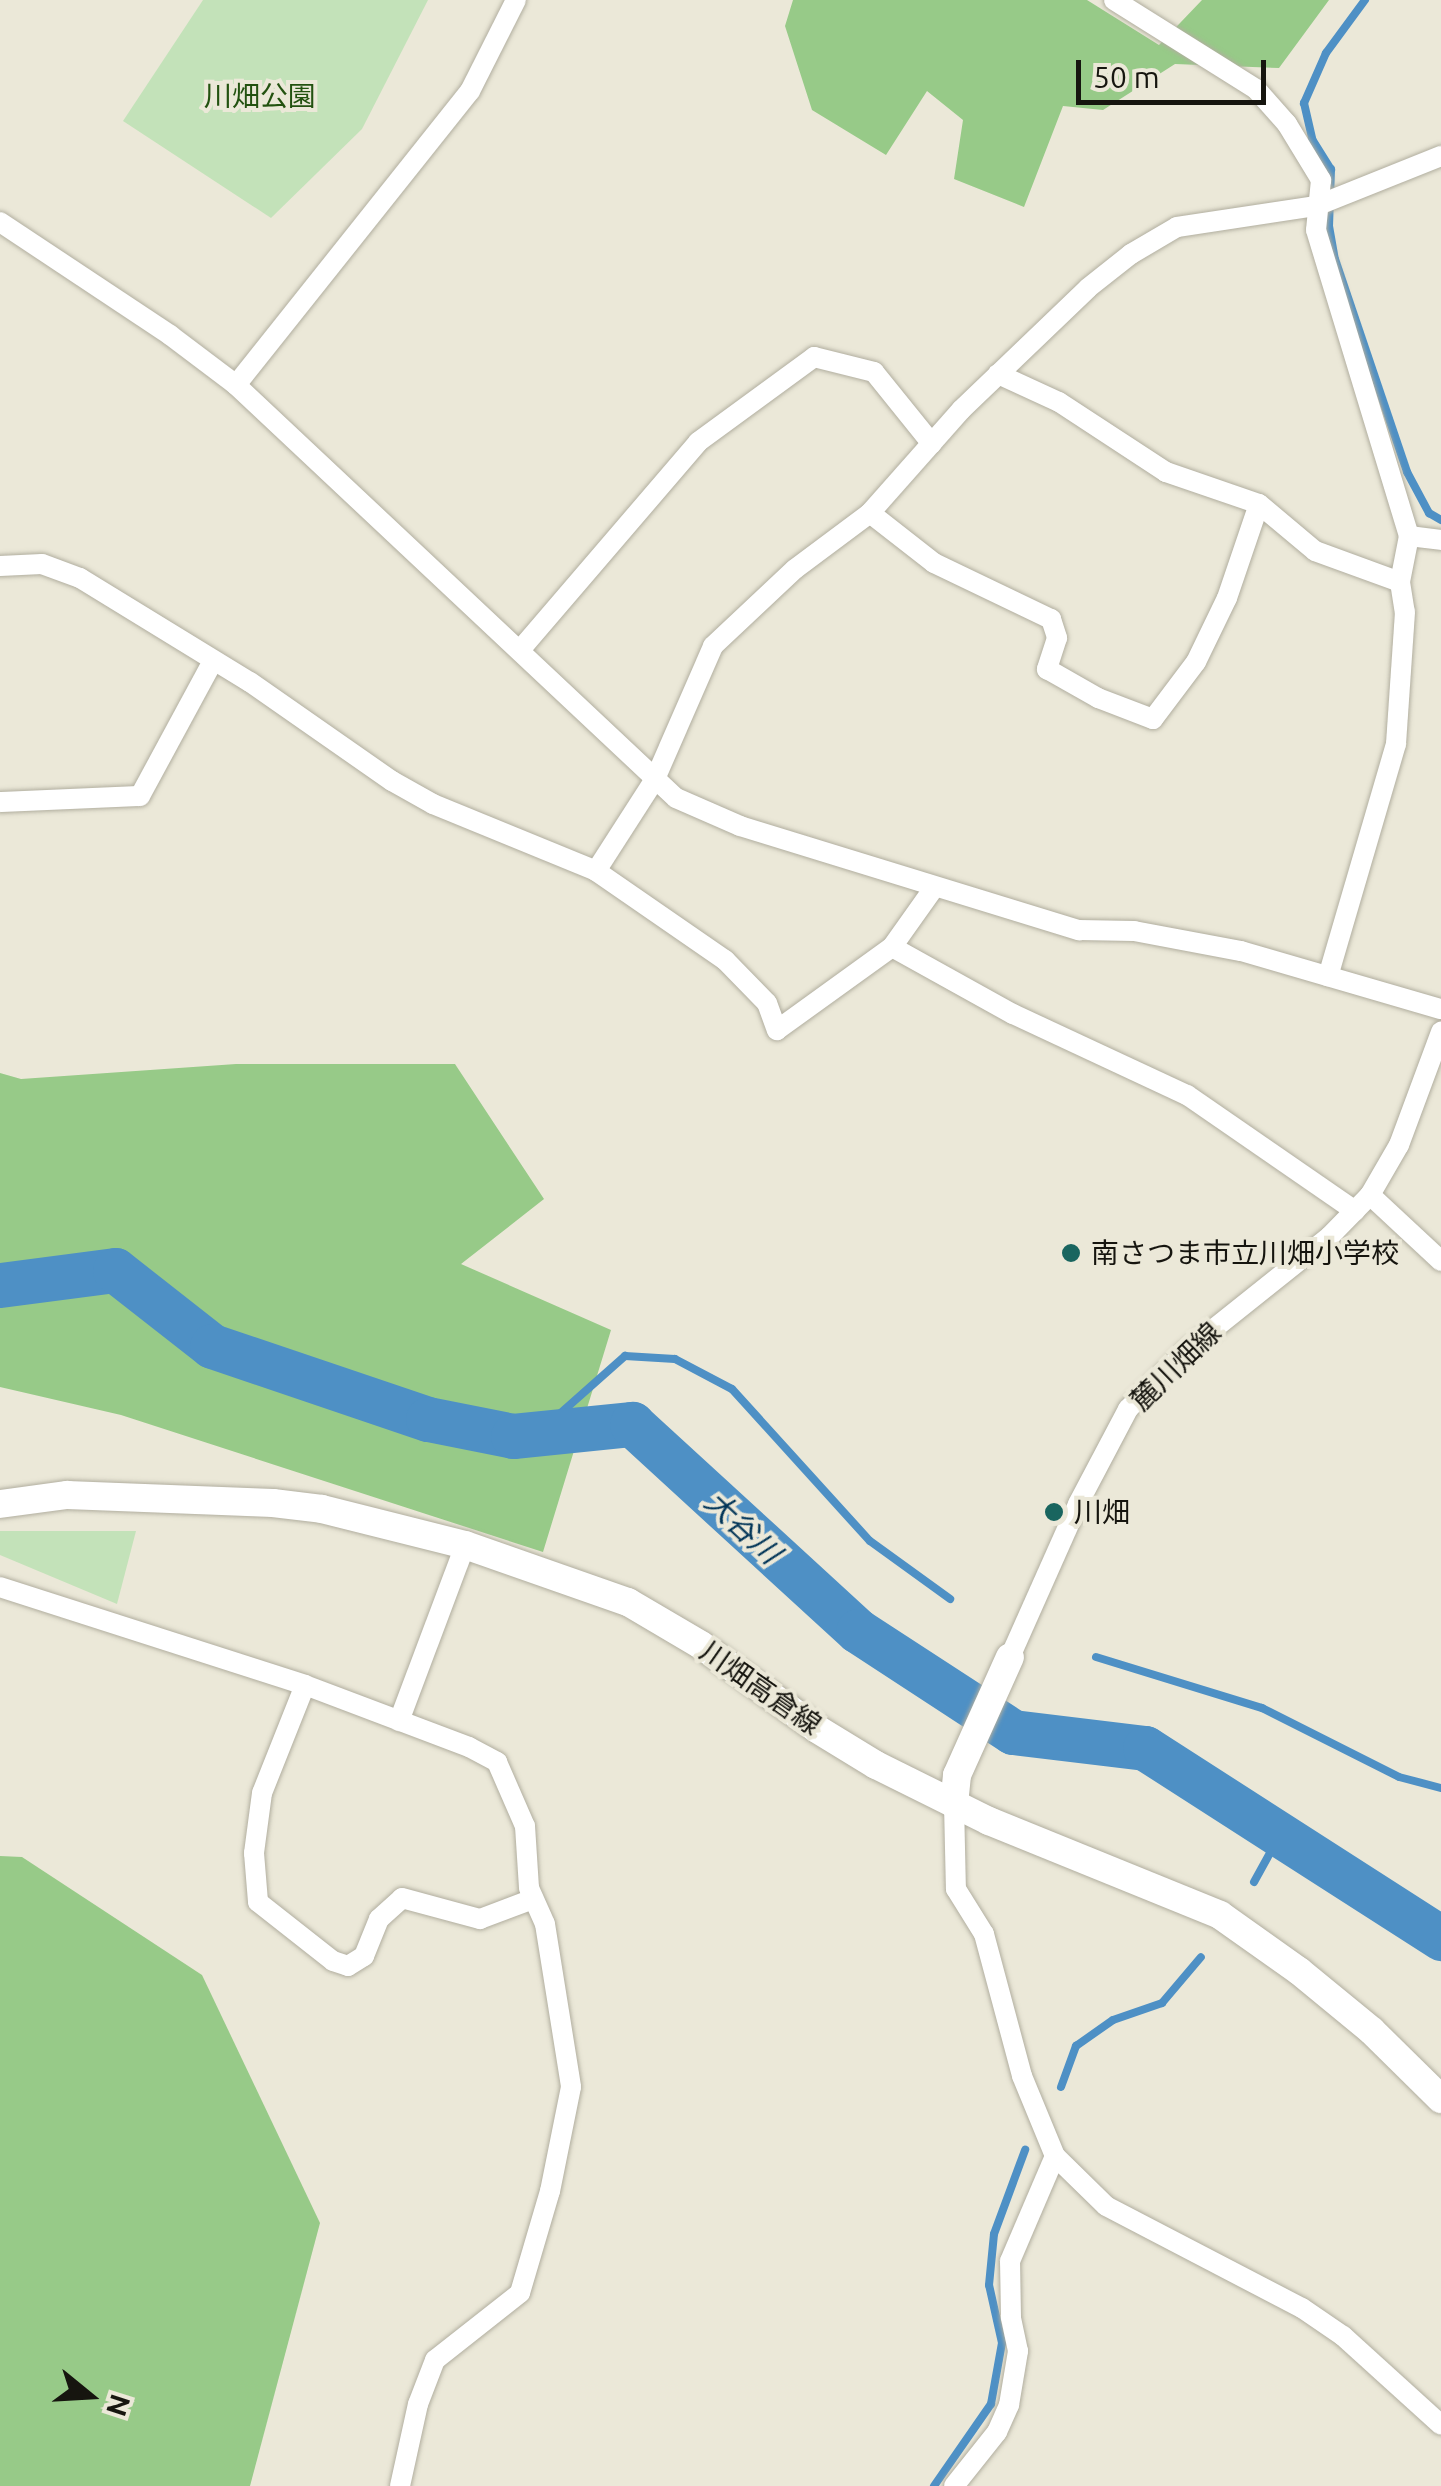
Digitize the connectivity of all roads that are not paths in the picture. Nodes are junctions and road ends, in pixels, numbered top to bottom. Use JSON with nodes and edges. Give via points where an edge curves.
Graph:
{"nodes":[{"id":1,"x":516,"y":0,"type":"edge"},
{"id":2,"x":1114,"y":0,"type":"edge"},
{"id":3,"x":1441,"y":156,"type":"edge"},
{"id":4,"x":1316,"y":206,"type":"junction"},
{"id":5,"x":0,"y":222,"type":"edge"},
{"id":6,"x":998,"y":374,"type":"junction"},
{"id":7,"x":236,"y":384,"type":"junction"},
{"id":8,"x":932,"y":444,"type":"junction"},
{"id":9,"x":1259,"y":504,"type":"junction"},
{"id":10,"x":870,"y":513,"type":"junction"},
{"id":11,"x":1408,"y":536,"type":"junction"},
{"id":12,"x":1441,"y":540,"type":"edge"},
{"id":13,"x":0,"y":566,"type":"edge"},
{"id":14,"x":1400,"y":582,"type":"junction"},
{"id":15,"x":520,"y":650,"type":"junction"},
{"id":16,"x":212,"y":663,"type":"junction"},
{"id":17,"x":654,"y":779,"type":"junction"},
{"id":18,"x":0,"y":802,"type":"edge"},
{"id":19,"x":596,"y":871,"type":"junction"},
{"id":20,"x":934,"y":888,"type":"junction"},
{"id":21,"x":892,"y":947,"type":"junction"},
{"id":22,"x":1328,"y":976,"type":"junction"},
{"id":23,"x":1441,"y":1009,"type":"edge"},
{"id":24,"x":1441,"y":1032,"type":"edge"},
{"id":25,"x":1363,"y":1203,"type":"junction"},
{"id":26,"x":1441,"y":1261,"type":"edge"},
{"id":27,"x":0,"y":1504,"type":"edge"},
{"id":28,"x":465,"y":1545,"type":"junction"},
{"id":29,"x":0,"y":1587,"type":"edge"},
{"id":30,"x":1010,"y":1657,"type":"joint"},
{"id":31,"x":304,"y":1685,"type":"junction"},
{"id":32,"x":399,"y":1721,"type":"junction"},
{"id":33,"x":954,"y":1804,"type":"junction"},
{"id":34,"x":533,"y":1899,"type":"junction"},
{"id":35,"x":1441,"y":2099,"type":"edge"},
{"id":36,"x":1055,"y":2156,"type":"junction"},
{"id":37,"x":1441,"y":2426,"type":"edge"},
{"id":38,"x":400,"y":2486,"type":"edge"},
{"id":39,"x":954,"y":2486,"type":"edge"}],
"edges":[{"from":1,"to":7,"type":"street","via":[[470,91]]},
{"from":2,"to":4,"type":"street","via":[[1256,88],[1321,180]]},
{"from":3,"to":4,"type":"street"},
{"from":4,"to":6,"type":"street","via":[[1177,227],[1088,288]]},
{"from":4,"to":11,"type":"street","via":[[1316,230]]},
{"from":5,"to":7,"type":"street"},
{"from":6,"to":8,"type":"street"},
{"from":6,"to":9,"type":"street","via":[[1059,402],[1166,472]]},
{"from":7,"to":15,"type":"street"},
{"from":8,"to":10,"type":"street"},
{"from":8,"to":15,"type":"street","via":[[874,372],[814,358],[698,442]]},
{"from":9,"to":10,"type":"street","via":[[1228,598],[1196,662],[1153,718],[1047,670],[1057,638],[1051,619],[934,563]]},
{"from":9,"to":14,"type":"street","via":[[1316,551]]},
{"from":10,"to":17,"type":"street","via":[[796,569],[714,646]]},
{"from":11,"to":12,"type":"street"},
{"from":11,"to":14,"type":"street"},
{"from":13,"to":16,"type":"street","via":[[60,568]]},
{"from":14,"to":22,"type":"street","via":[[1405,612],[1391,770]]},
{"from":15,"to":17,"type":"street"},
{"from":16,"to":18,"type":"street","via":[[140,796]]},
{"from":16,"to":19,"type":"street","via":[[434,804]]},
{"from":17,"to":19,"type":"street"},
{"from":17,"to":20,"type":"street","via":[[676,798],[740,826]]},
{"from":19,"to":21,"type":"street","via":[[724,960],[766,1003],[778,1030]]},
{"from":20,"to":21,"type":"street"},
{"from":20,"to":22,"type":"street","via":[[1079,930],[1187,940]]},
{"from":21,"to":25,"type":"street","via":[[1013,1014],[1187,1095]]},
{"from":22,"to":23,"type":"street"},
{"from":24,"to":25,"type":"street","name":"麓川畑線","via":[[1398,1144]]},
{"from":25,"to":26,"type":"street"},
{"from":25,"to":30,"type":"street","name":"麓川畑線","via":[[1186,1351],[1128,1409]]},
{"from":27,"to":28,"type":"street","name":"川畑高倉線","via":[[67,1496],[273,1502]]},
{"from":28,"to":32,"type":"street"},
{"from":28,"to":33,"type":"street","name":"川畑高倉線","via":[[628,1602],[832,1738]]},
{"from":29,"to":31,"type":"street"},
{"from":30,"to":33,"type":"street","name":"麓川畑線","via":[[957,1775]]},
{"from":31,"to":32,"type":"street"},
{"from":31,"to":34,"type":"street","via":[[262,1793],[254,1853],[258,1902],[348,1966],[364,1956],[379,1920],[402,1898],[480,1919]]},
{"from":32,"to":34,"type":"street","via":[[497,1762],[525,1826]]},
{"from":33,"to":35,"type":"street","name":"川畑高倉線","via":[[1220,1915],[1299,1970]]},
{"from":33,"to":36,"type":"street","via":[[956,1888],[984,1934],[1022,2076]]},
{"from":34,"to":38,"type":"street","via":[[544,1924],[571,2087],[550,2192],[520,2293],[435,2360]]},
{"from":36,"to":37,"type":"street","via":[[1106,2206],[1344,2336]]},
{"from":36,"to":39,"type":"street","via":[[1010,2261],[1018,2351],[1009,2405],[997,2432]]}]}
